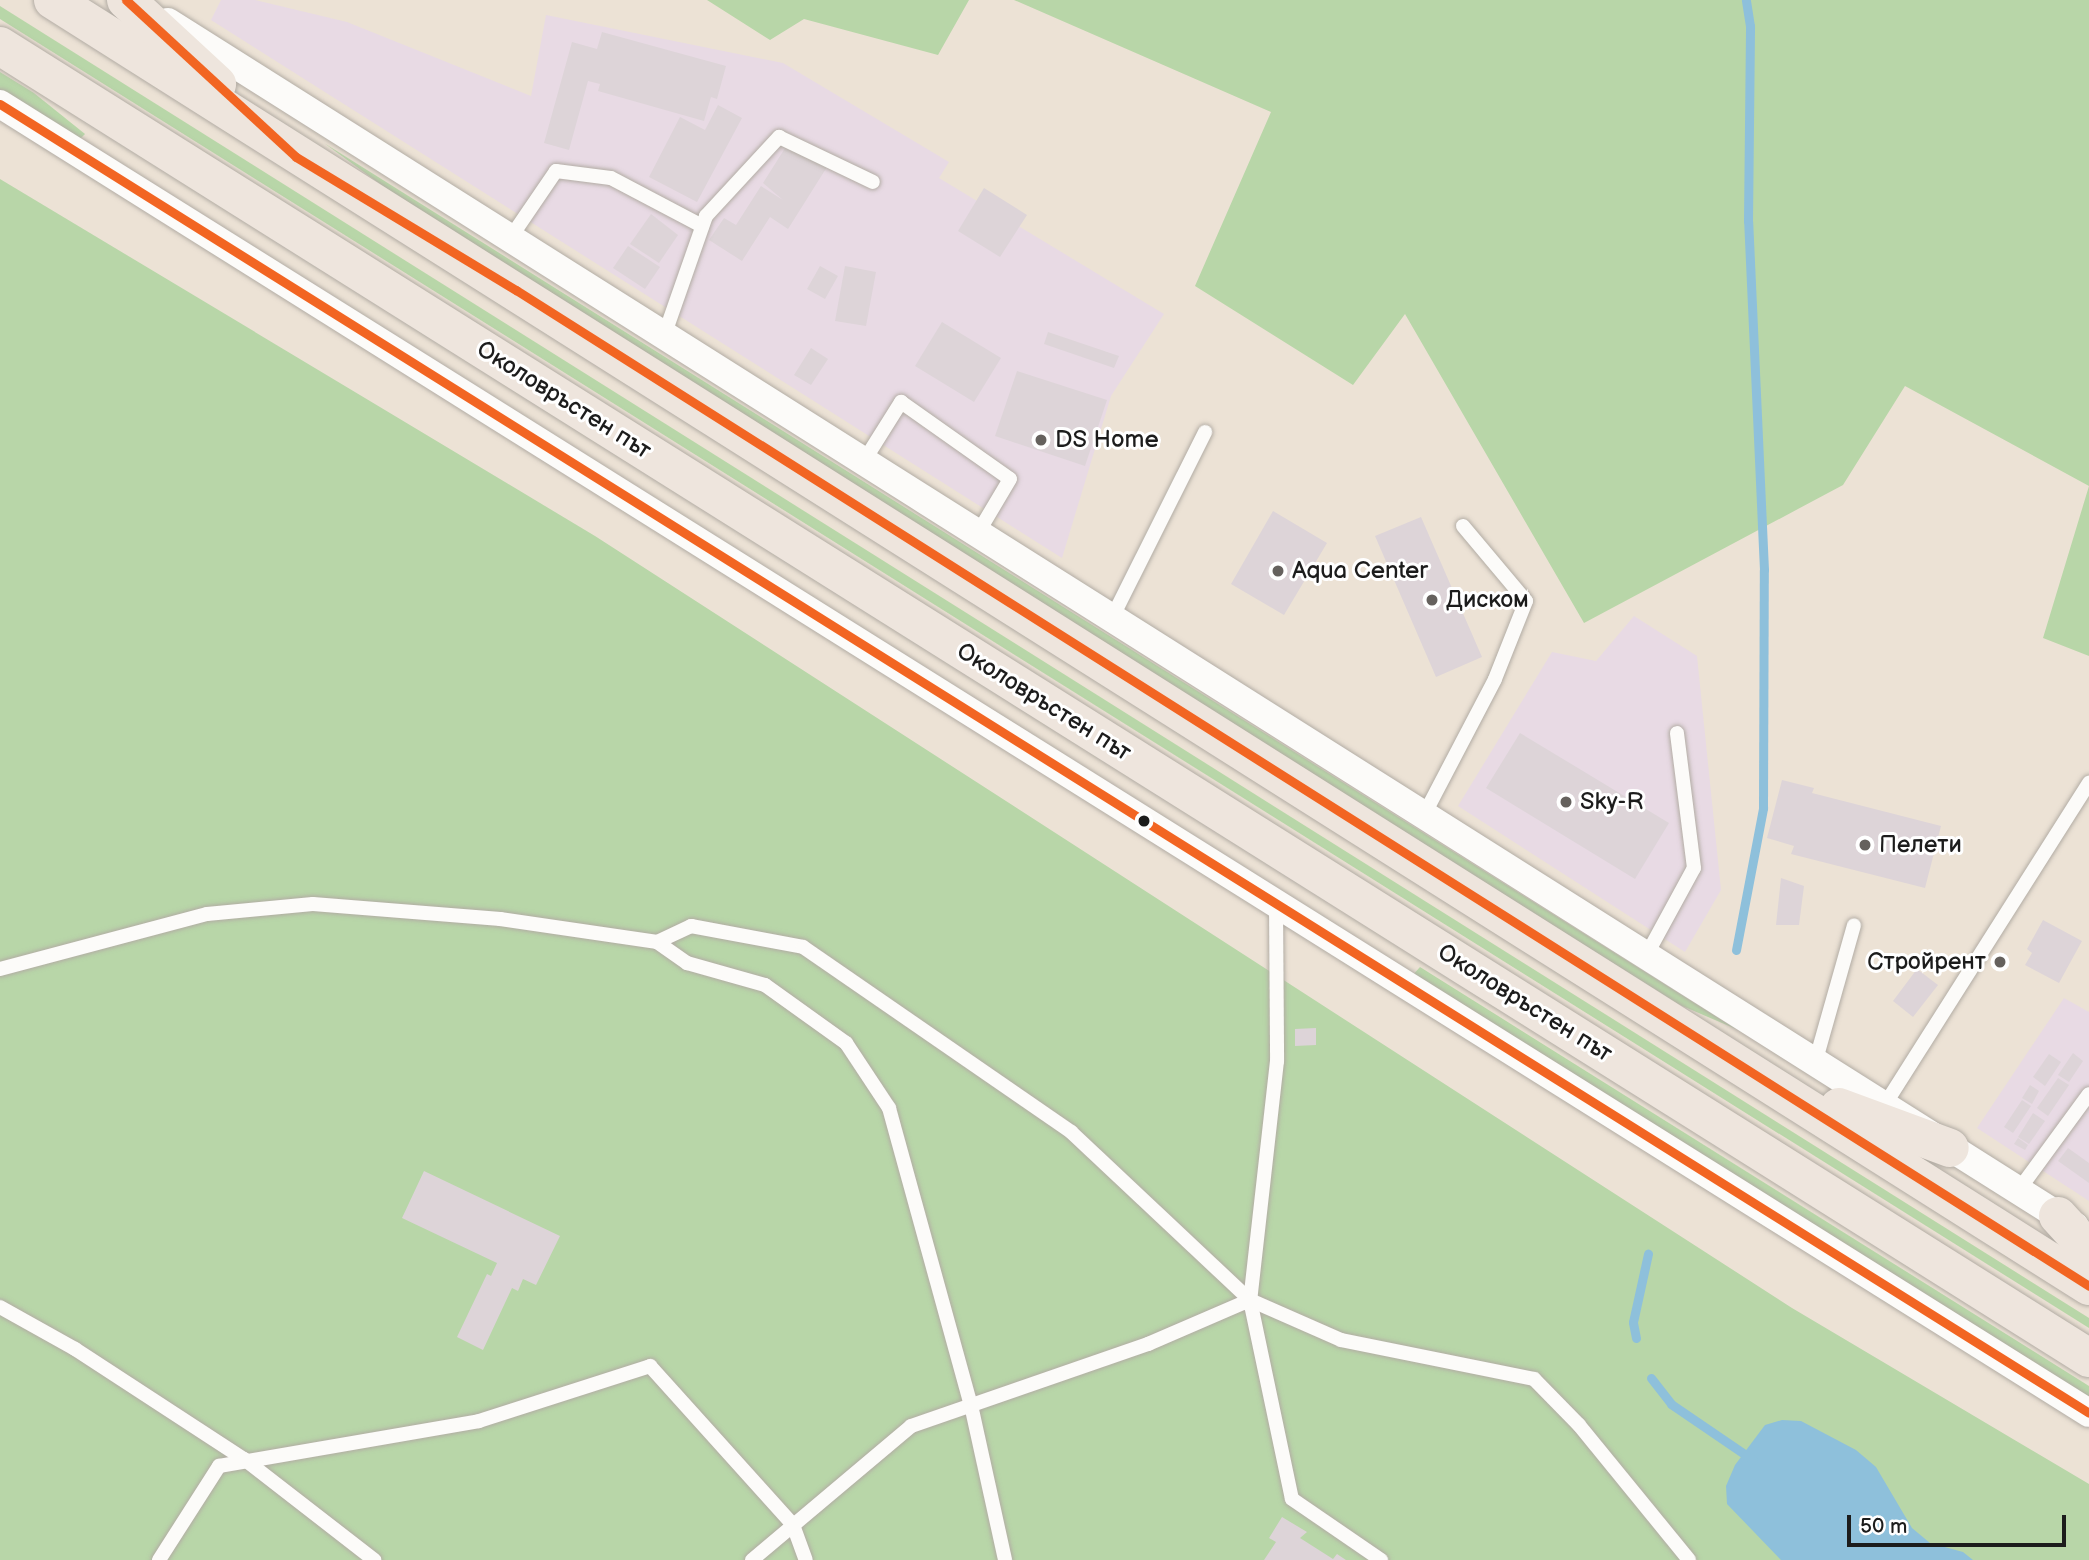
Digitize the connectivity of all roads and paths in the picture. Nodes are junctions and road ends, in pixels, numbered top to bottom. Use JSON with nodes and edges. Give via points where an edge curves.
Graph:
{"nodes":[{"id":1,"x":53,"y":0,"type":"edge"},
{"id":2,"x":126,"y":0,"type":"edge"},
{"id":3,"x":134,"y":0,"type":"edge"},
{"id":4,"x":0,"y":46,"type":"edge"},
{"id":5,"x":0,"y":104,"type":"edge"},
{"id":6,"x":296,"y":157,"type":"junction"},
{"id":7,"x":873,"y":182,"type":"dead end"},
{"id":8,"x":702,"y":226,"type":"junction"},
{"id":9,"x":511,"y":237,"type":"junction"},
{"id":10,"x":664,"y":335,"type":"junction"},
{"id":11,"x":1205,"y":432,"type":"dead end"},
{"id":12,"x":864,"y":460,"type":"junction"},
{"id":13,"x":1463,"y":526,"type":"dead end"},
{"id":14,"x":978,"y":533,"type":"junction"},
{"id":15,"x":1112,"y":618,"type":"junction"},
{"id":16,"x":1677,"y":733,"type":"dead end"},
{"id":17,"x":2089,"y":783,"type":"edge"},
{"id":18,"x":1424,"y":815,"type":"junction"},
{"id":19,"x":1276,"y":904,"type":"junction"},
{"id":20,"x":1854,"y":925,"type":"dead end"},
{"id":21,"x":657,"y":942,"type":"junction"},
{"id":22,"x":1646,"y":956,"type":"junction"},
{"id":23,"x":0,"y":969,"type":"edge"},
{"id":24,"x":1815,"y":1063,"type":"junction"},
{"id":25,"x":1771,"y":1082,"type":"junction"},
{"id":26,"x":2089,"y":1094,"type":"edge"},
{"id":27,"x":1884,"y":1106,"type":"junction"},
{"id":28,"x":1951,"y":1148,"type":"junction"},
{"id":29,"x":2018,"y":1191,"type":"junction"},
{"id":30,"x":2073,"y":1226,"type":"edge"},
{"id":31,"x":2089,"y":1250,"type":"edge"},
{"id":32,"x":2089,"y":1286,"type":"edge"},
{"id":33,"x":1250,"y":1300,"type":"junction"},
{"id":34,"x":0,"y":1307,"type":"edge"},
{"id":35,"x":2089,"y":1358,"type":"edge"},
{"id":36,"x":971,"y":1405,"type":"junction"},
{"id":37,"x":2089,"y":1413,"type":"edge"},
{"id":38,"x":244,"y":1459,"type":"junction"},
{"id":39,"x":793,"y":1525,"type":"junction"},
{"id":40,"x":159,"y":1560,"type":"edge"},
{"id":41,"x":374,"y":1560,"type":"edge"},
{"id":42,"x":752,"y":1560,"type":"edge"},
{"id":43,"x":806,"y":1560,"type":"edge"},
{"id":44,"x":1005,"y":1560,"type":"edge"},
{"id":45,"x":1381,"y":1560,"type":"edge"},
{"id":46,"x":1689,"y":1560,"type":"edge"}],
"edges":[{"from":1,"to":6,"type":"highway"},
{"from":2,"to":6,"type":"highway"},
{"from":3,"to":9,"type":"street"},
{"from":4,"to":35,"type":"highway","name":"Околовръстен път"},
{"from":5,"to":19,"type":"street"},
{"from":6,"to":25,"type":"highway","via":[[516,290]]},
{"from":7,"to":8,"type":"lane","via":[[779,137],[706,216]]},
{"from":8,"to":9,"type":"lane","via":[[611,178],[556,171]]},
{"from":8,"to":10,"type":"lane"},
{"from":9,"to":10,"type":"street"},
{"from":10,"to":12,"type":"street"},
{"from":11,"to":15,"type":"lane"},
{"from":12,"to":14,"type":"street"},
{"from":12,"to":14,"type":"lane","via":[[901,402],[1010,479]]},
{"from":13,"to":18,"type":"lane","via":[[1526,600],[1495,678]]},
{"from":14,"to":15,"type":"street"},
{"from":15,"to":18,"type":"street"},
{"from":16,"to":22,"type":"lane","via":[[1694,868]]},
{"from":17,"to":27,"type":"lane"},
{"from":18,"to":22,"type":"street"},
{"from":19,"to":33,"type":"lane","via":[[1276,1061]]},
{"from":19,"to":37,"type":"street"},
{"from":20,"to":24,"type":"lane"},
{"from":21,"to":23,"type":"lane","via":[[500,919],[313,904],[206,914]]},
{"from":21,"to":33,"type":"lane","via":[[691,926],[803,947],[1071,1132]]},
{"from":21,"to":36,"type":"lane","via":[[687,963],[765,985],[846,1043],[889,1108]]},
{"from":22,"to":24,"type":"street"},
{"from":24,"to":27,"type":"street"},
{"from":25,"to":28,"type":"highway"},
{"from":25,"to":32,"type":"highway"},
{"from":26,"to":29,"type":"lane"},
{"from":27,"to":28,"type":"street"},
{"from":28,"to":29,"type":"street"},
{"from":29,"to":30,"type":"street"},
{"from":30,"to":31,"type":"highway"},
{"from":33,"to":36,"type":"lane","via":[[1148,1344]]},
{"from":33,"to":45,"type":"lane","via":[[1292,1499]]},
{"from":33,"to":46,"type":"lane","via":[[1341,1340],[1534,1379],[1579,1425]]},
{"from":34,"to":38,"type":"lane","via":[[75,1349]]},
{"from":36,"to":39,"type":"lane","via":[[911,1426]]},
{"from":36,"to":44,"type":"lane"},
{"from":38,"to":39,"type":"lane","via":[[479,1421],[650,1366]]},
{"from":38,"to":40,"type":"lane","via":[[219,1466]]},
{"from":38,"to":41,"type":"lane"},
{"from":39,"to":42,"type":"lane"},
{"from":39,"to":43,"type":"lane"}]}
